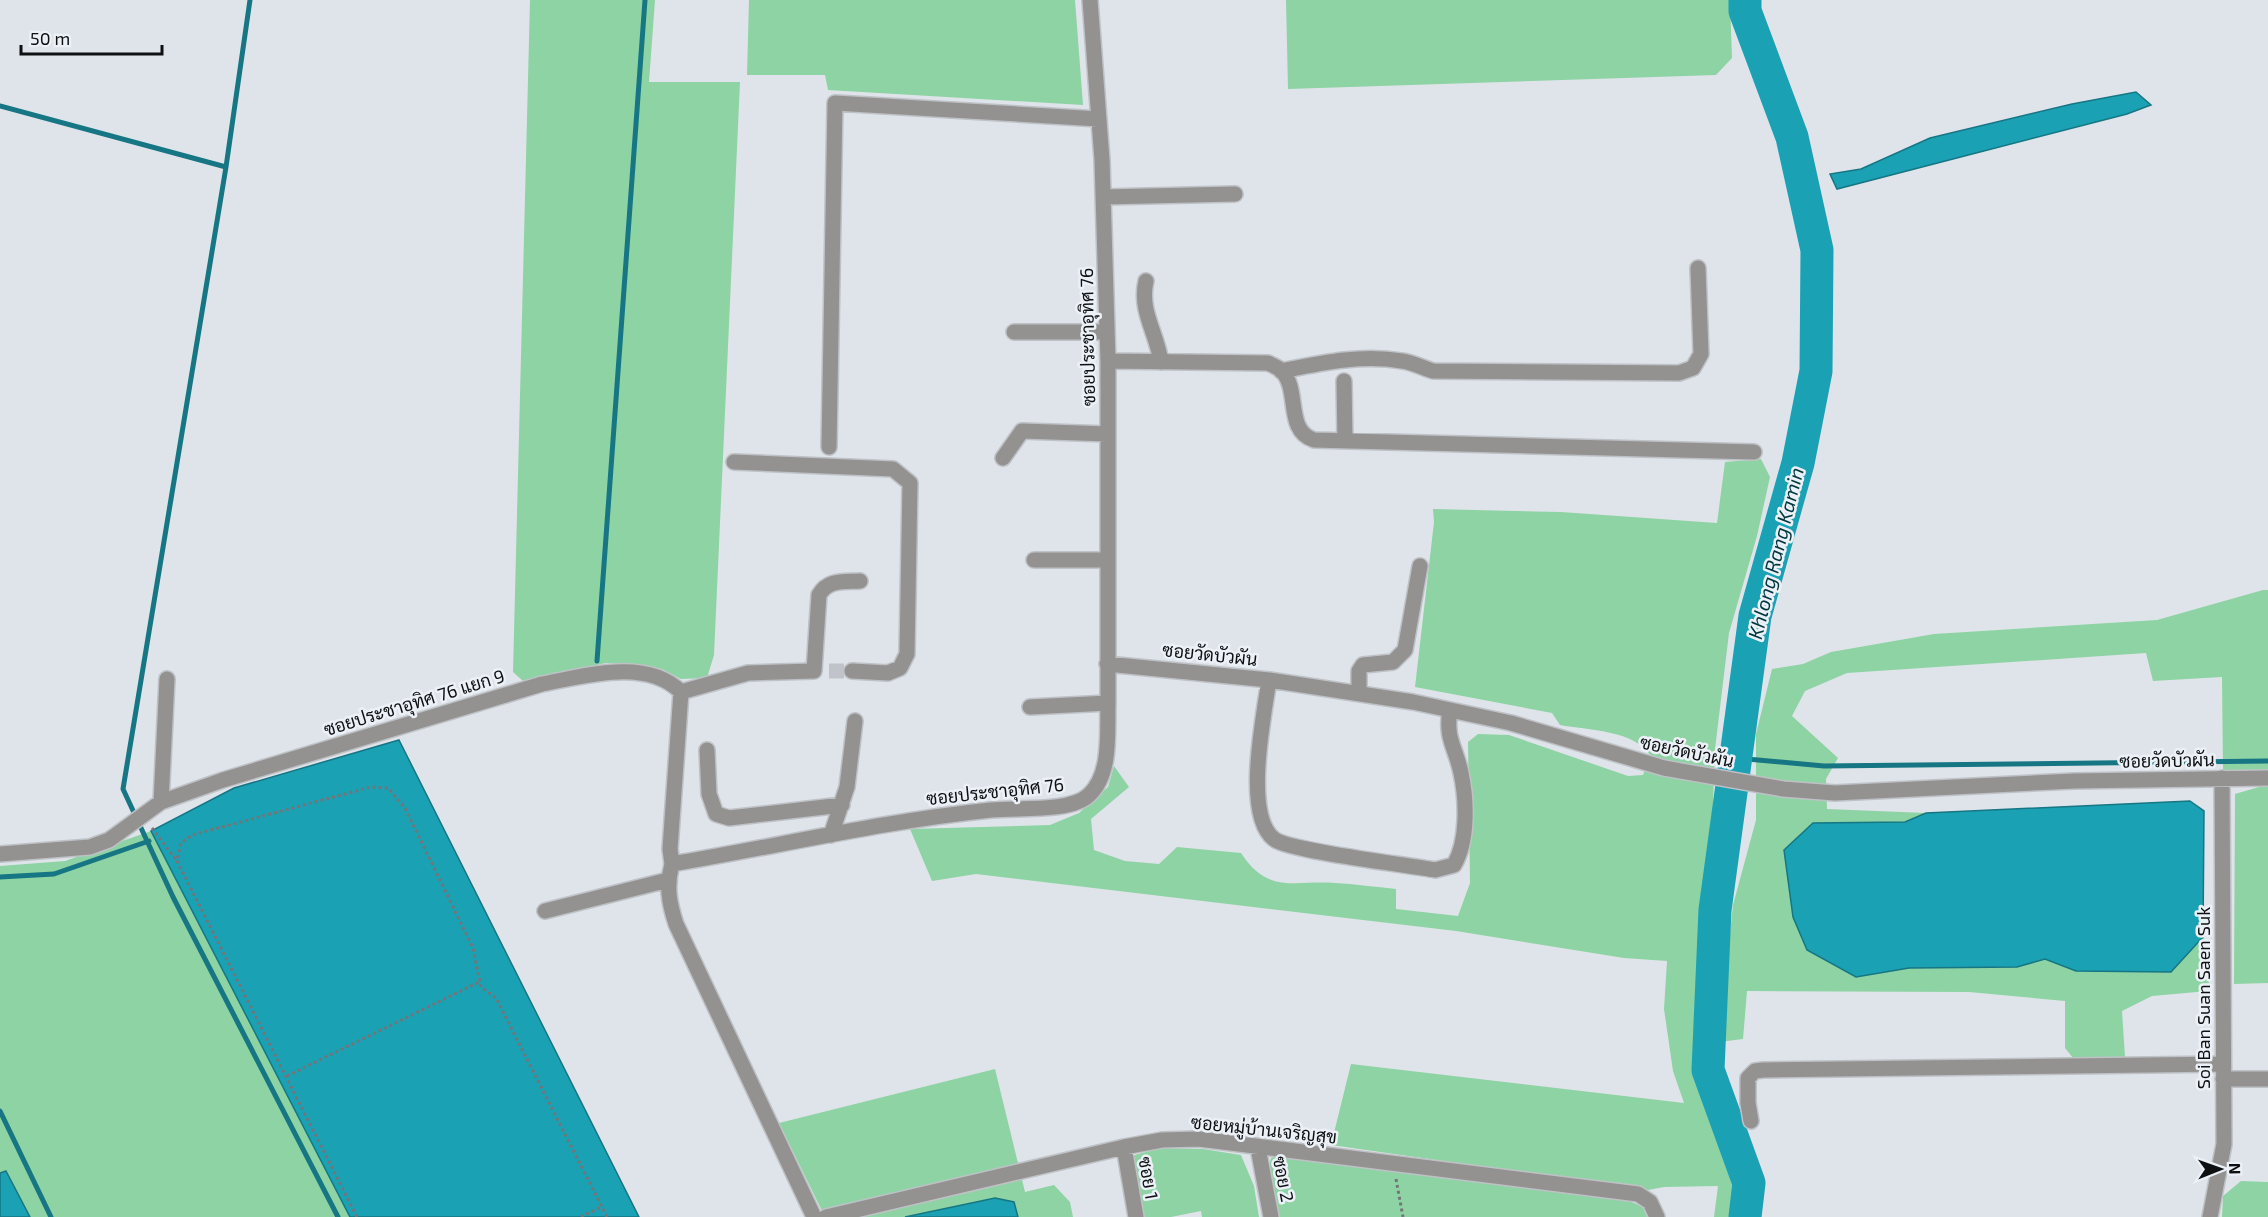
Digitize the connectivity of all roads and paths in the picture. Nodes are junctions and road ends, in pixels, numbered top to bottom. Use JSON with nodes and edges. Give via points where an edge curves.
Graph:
{"nodes":[{"id":1,"x":1090,"y":0,"type":"edge"},
{"id":2,"x":1099,"y":119,"type":"junction"},
{"id":3,"x":1235,"y":194,"type":"dead end"},
{"id":4,"x":1103,"y":196,"type":"junction"},
{"id":5,"x":1698,"y":268,"type":"dead end"},
{"id":6,"x":1146,"y":281,"type":"dead end"},
{"id":7,"x":1014,"y":332,"type":"dead end"},
{"id":8,"x":1107,"y":333,"type":"junction"},
{"id":9,"x":1108,"y":361,"type":"junction"},
{"id":10,"x":1161,"y":362,"type":"junction"},
{"id":11,"x":1281,"y":371,"type":"junction"},
{"id":12,"x":1344,"y":381,"type":"dead end"},
{"id":13,"x":1108,"y":434,"type":"junction"},
{"id":14,"x":1345,"y":441,"type":"junction"},
{"id":15,"x":830,"y":447,"type":"dead end"},
{"id":16,"x":1754,"y":452,"type":"dead end"},
{"id":17,"x":1002,"y":458,"type":"dead end"},
{"id":18,"x":734,"y":462,"type":"dead end"},
{"id":19,"x":1034,"y":560,"type":"dead end"},
{"id":20,"x":1108,"y":560,"type":"junction"},
{"id":21,"x":1420,"y":566,"type":"dead end"},
{"id":22,"x":860,"y":581,"type":"dead end"},
{"id":23,"x":1107,"y":664,"type":"junction"},
{"id":24,"x":852,"y":672,"type":"tunnel mouth"},
{"id":25,"x":167,"y":679,"type":"dead end"},
{"id":26,"x":1269,"y":680,"type":"junction"},
{"id":27,"x":681,"y":692,"type":"junction"},
{"id":28,"x":1359,"y":692,"type":"junction"},
{"id":29,"x":1108,"y":703,"type":"junction"},
{"id":30,"x":1030,"y":707,"type":"dead end"},
{"id":31,"x":1450,"y":710,"type":"junction"},
{"id":32,"x":855,"y":721,"type":"dead end"},
{"id":33,"x":707,"y":750,"type":"dead end"},
{"id":34,"x":2222,"y":778,"type":"junction"},
{"id":35,"x":2268,"y":778,"type":"edge"},
{"id":36,"x":160,"y":802,"type":"junction"},
{"id":37,"x":842,"y":805,"type":"junction"},
{"id":38,"x":142,"y":815,"type":"junction"},
{"id":39,"x":831,"y":835,"type":"junction"},
{"id":40,"x":0,"y":854,"type":"edge"},
{"id":41,"x":177,"y":861,"type":"junction"},
{"id":42,"x":672,"y":864,"type":"junction"},
{"id":43,"x":668,"y":880,"type":"junction"},
{"id":44,"x":545,"y":911,"type":"dead end"},
{"id":45,"x":479,"y":982,"type":"junction"},
{"id":46,"x":2223,"y":1072,"type":"junction"},
{"id":47,"x":286,"y":1076,"type":"junction"},
{"id":48,"x":2268,"y":1079,"type":"edge"},
{"id":49,"x":1751,"y":1121,"type":"dead end"},
{"id":50,"x":1124,"y":1147,"type":"junction"},
{"id":51,"x":1258,"y":1148,"type":"junction"},
{"id":52,"x":1394,"y":1162,"type":"junction"},
{"id":53,"x":602,"y":1207,"type":"junction"},
{"id":54,"x":1657,"y":1216,"type":"edge"},
{"id":55,"x":357,"y":1217,"type":"edge"},
{"id":56,"x":581,"y":1217,"type":"edge"},
{"id":57,"x":606,"y":1217,"type":"edge"},
{"id":58,"x":814,"y":1217,"type":"edge"},
{"id":59,"x":826,"y":1217,"type":"edge"},
{"id":60,"x":1136,"y":1217,"type":"edge"},
{"id":61,"x":1272,"y":1217,"type":"edge"},
{"id":62,"x":1403,"y":1217,"type":"edge"},
{"id":63,"x":2210,"y":1217,"type":"edge"}],
"edges":[{"from":1,"to":2,"type":"street","name":"ซอยประชาอุทิศ 76"},
{"from":2,"to":4,"type":"street","name":"ซอยประชาอุทิศ 76"},
{"from":2,"to":15,"type":"street","via":[[835,103]]},
{"from":3,"to":4,"type":"street"},
{"from":4,"to":8,"type":"street","name":"ซอยประชาอุทิศ 76"},
{"from":5,"to":11,"type":"street","via":[[1701,354],[1694,368],[1679,373],[1433,370],[1380,358],[1336,360]]},
{"from":6,"to":10,"type":"street","via":[[1145,312]]},
{"from":7,"to":8,"type":"street"},
{"from":8,"to":9,"type":"street","name":"ซอยประชาอุทิศ 76"},
{"from":9,"to":10,"type":"street"},
{"from":9,"to":13,"type":"street","name":"ซอยประชาอุทิศ 76"},
{"from":10,"to":11,"type":"street","via":[[1268,363]]},
{"from":11,"to":14,"type":"street","via":[[1304,437]]},
{"from":12,"to":14,"type":"street"},
{"from":13,"to":17,"type":"street","via":[[1022,431]]},
{"from":13,"to":20,"type":"street","name":"ซอยประชาอุทิศ 76"},
{"from":14,"to":16,"type":"street"},
{"from":18,"to":24,"type":"street","via":[[893,469],[910,483],[907,654],[900,668],[888,673]]},
{"from":19,"to":20,"type":"street"},
{"from":20,"to":23,"type":"street","name":"ซอยประชาอุทิศ 76"},
{"from":21,"to":28,"type":"street","via":[[1405,650],[1393,662],[1363,665],[1359,671]]},
{"from":22,"to":27,"type":"street","via":[[830,583],[819,595],[822,671],[748,673]]},
{"from":23,"to":26,"type":"street","name":"ซอยวัดบัวผัน"},
{"from":23,"to":29,"type":"street","name":"ซอยประชาอุทิศ 76"},
{"from":25,"to":36,"type":"street"},
{"from":26,"to":28,"type":"street","name":"ซอยวัดบัวผัน"},
{"from":26,"to":31,"type":"street","via":[[1259,748],[1259,807],[1265,828],[1275,840],[1435,870],[1454,865],[1461,853],[1464,829],[1461,773],[1449,739]]},
{"from":27,"to":36,"type":"street","name":"ซอยประชาอุทิศ 76 แยก 9","via":[[672,682],[655,674],[592,675],[542,684]]},
{"from":27,"to":42,"type":"street"},
{"from":28,"to":31,"type":"street","name":"ซอยวัดบัวผัน"},
{"from":29,"to":30,"type":"street"},
{"from":29,"to":39,"type":"street","name":"ซอยประชาอุทิศ 76","via":[[1101,778],[1089,795],[1068,805],[936,815]]},
{"from":31,"to":34,"type":"street","name":"ซอยวัดบัวผัน","via":[[1511,723],[1638,761],[1749,784],[1835,793]]},
{"from":32,"to":37,"type":"street"},
{"from":33,"to":37,"type":"street","via":[[709,794],[716,814],[729,818]]},
{"from":34,"to":35,"type":"street","name":"ซอยวัดบัวผัน"},
{"from":34,"to":46,"type":"street","name":"Soi Ban Suan Saen Suk"},
{"from":36,"to":38,"type":"street","name":"ซอยประชาอุทิศ 76 แยก 9"},
{"from":37,"to":39,"type":"street"},
{"from":38,"to":40,"type":"street","name":"ซอยประชาอุทิศ 76 แยก 9","via":[[109,840],[90,847]]},
{"from":38,"to":41,"type":"path"},
{"from":39,"to":42,"type":"street","name":"ซอยประชาอุทิศ 76"},
{"from":41,"to":45,"type":"path","via":[[182,843],[192,835],[342,793],[387,788],[405,808],[472,948]]},
{"from":41,"to":47,"type":"path"},
{"from":42,"to":43,"type":"street"},
{"from":43,"to":44,"type":"street"},
{"from":43,"to":58,"type":"street","via":[[669,903],[676,924]]},
{"from":45,"to":47,"type":"path"},
{"from":45,"to":53,"type":"path","via":[[496,998]]},
{"from":46,"to":48,"type":"street"},
{"from":46,"to":49,"type":"street","via":[[1763,1070],[1748,1078]]},
{"from":46,"to":63,"type":"street","name":"Soi Ban Suan Saen Suk","via":[[2224,1144]]},
{"from":47,"to":55,"type":"path"},
{"from":50,"to":51,"type":"street","name":"ซอยหมู่บ้านเจริญสุข","via":[[1199,1139]]},
{"from":50,"to":59,"type":"street","name":"ซอยหมู่บ้านเจริญสุข"},
{"from":50,"to":60,"type":"street","name":"ซอย 1"},
{"from":51,"to":52,"type":"street","name":"ซอยหมู่บ้านเจริญสุข"},
{"from":51,"to":61,"type":"street","name":"ซอย 2"},
{"from":52,"to":54,"type":"street","name":"ซอยหมู่บ้านเจริญสุข","via":[[1638,1194],[1650,1203]]},
{"from":52,"to":62,"type":"path"},
{"from":53,"to":56,"type":"path"},
{"from":53,"to":57,"type":"path"}]}
